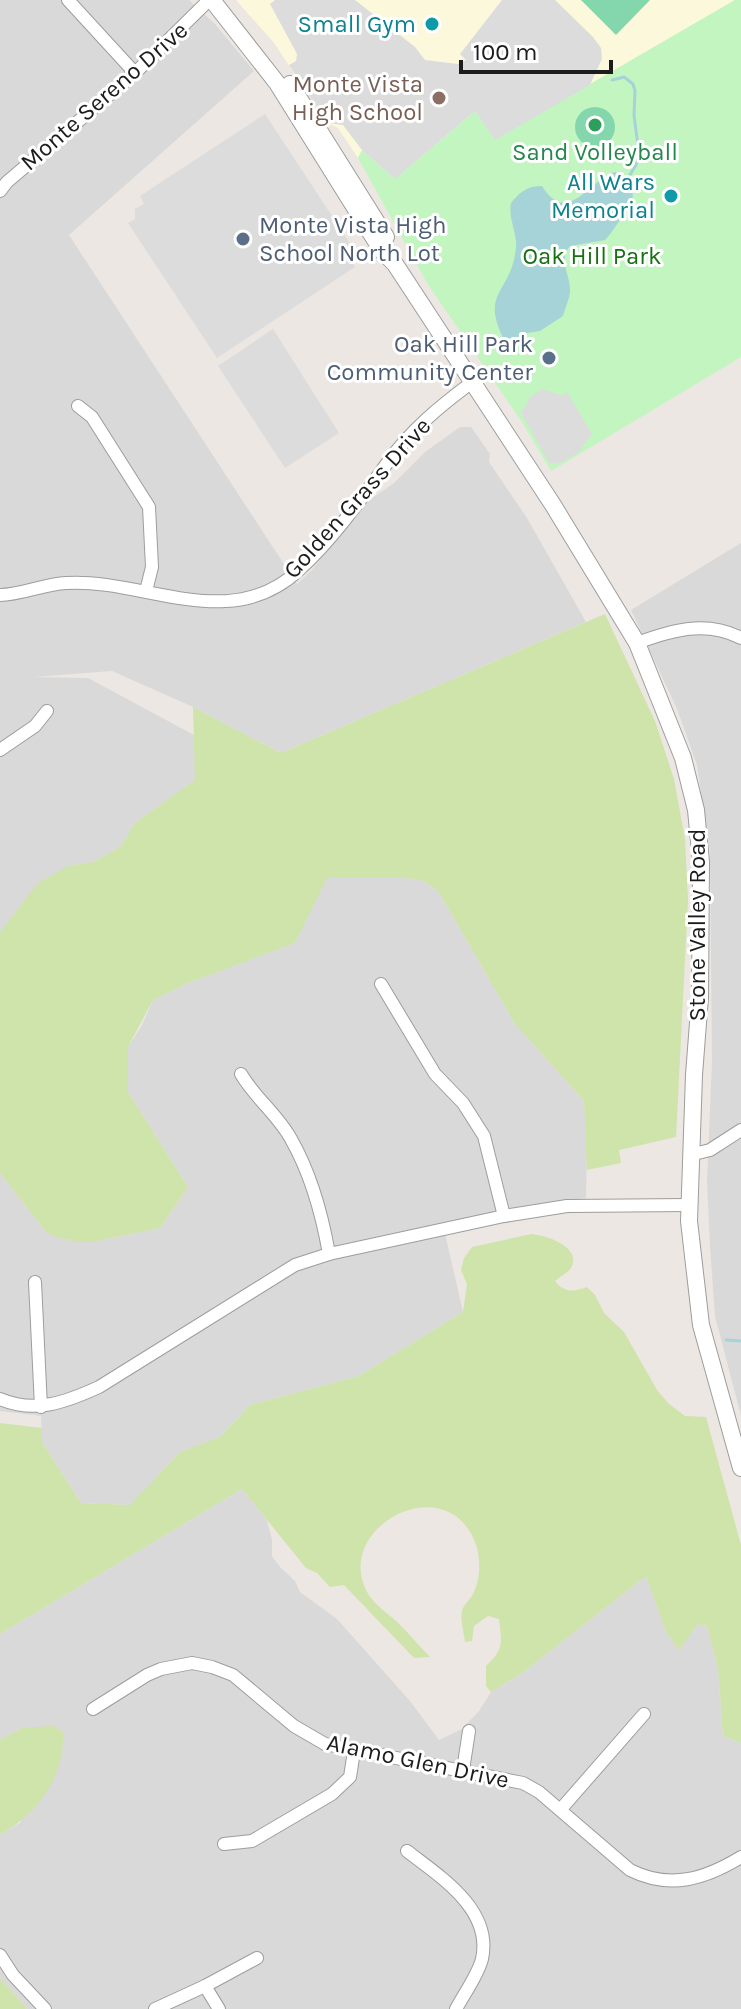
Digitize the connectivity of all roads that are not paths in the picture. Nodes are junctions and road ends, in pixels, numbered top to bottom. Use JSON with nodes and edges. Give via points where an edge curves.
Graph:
{"nodes":[{"id":1,"x":68,"y":0,"type":"edge"},
{"id":2,"x":211,"y":0,"type":"edge"},
{"id":3,"x":135,"y":73,"type":"junction"},
{"id":4,"x":2,"y":183,"type":"edge"},
{"id":5,"x":471,"y":383,"type":"junction"},
{"id":6,"x":78,"y":406,"type":"dead end"},
{"id":7,"x":146,"y":591,"type":"junction"},
{"id":8,"x":0,"y":595,"type":"edge"},
{"id":9,"x":741,"y":638,"type":"edge"},
{"id":10,"x":637,"y":643,"type":"junction"},
{"id":11,"x":47,"y":711,"type":"dead end"},
{"id":12,"x":0,"y":750,"type":"edge"},
{"id":13,"x":381,"y":984,"type":"dead end"},
{"id":14,"x":241,"y":1074,"type":"dead end"},
{"id":15,"x":741,"y":1130,"type":"edge"},
{"id":16,"x":690,"y":1155,"type":"junction"},
{"id":17,"x":689,"y":1205,"type":"junction"},
{"id":18,"x":504,"y":1216,"type":"junction"},
{"id":19,"x":329,"y":1254,"type":"junction"},
{"id":20,"x":35,"y":1282,"type":"dead end"},
{"id":21,"x":0,"y":1399,"type":"edge"},
{"id":22,"x":41,"y":1407,"type":"junction"},
{"id":23,"x":741,"y":1468,"type":"edge"},
{"id":24,"x":93,"y":1709,"type":"dead end"},
{"id":25,"x":644,"y":1714,"type":"dead end"},
{"id":26,"x":469,"y":1731,"type":"dead end"},
{"id":27,"x":354,"y":1751,"type":"junction"},
{"id":28,"x":463,"y":1770,"type":"junction"},
{"id":29,"x":561,"y":1809,"type":"junction"},
{"id":30,"x":224,"y":1844,"type":"dead end"},
{"id":31,"x":407,"y":1851,"type":"dead end"},
{"id":32,"x":741,"y":1857,"type":"edge"},
{"id":33,"x":0,"y":1955,"type":"edge"},
{"id":34,"x":257,"y":1958,"type":"dead end"},
{"id":35,"x":205,"y":1986,"type":"junction"},
{"id":36,"x":45,"y":2009,"type":"edge"},
{"id":37,"x":155,"y":2009,"type":"edge"},
{"id":38,"x":219,"y":2009,"type":"edge"},
{"id":39,"x":456,"y":2009,"type":"edge"}],
"edges":[{"from":1,"to":3,"type":"street"},
{"from":2,"to":3,"type":"street","name":"Monte Sereno Drive"},
{"from":2,"to":5,"type":"street","name":"Stone Valley Road","via":[[233,15],[285,76]]},
{"from":3,"to":4,"type":"street","name":"Monte Sereno Drive"},
{"from":5,"to":7,"type":"street","name":"Golden Grass Drive","via":[[421,423],[328,538],[284,582],[236,601],[192,602]]},
{"from":5,"to":10,"type":"street","name":"Stone Valley Road"},
{"from":6,"to":7,"type":"street","via":[[92,417],[149,507],[152,567]]},
{"from":7,"to":8,"type":"street","name":"Golden Grass Drive","via":[[66,583]]},
{"from":9,"to":10,"type":"street","via":[[700,627]]},
{"from":10,"to":16,"type":"street","name":"Stone Valley Road","via":[[683,758],[696,810],[700,997]]},
{"from":11,"to":12,"type":"street"},
{"from":13,"to":18,"type":"street","via":[[435,1074],[484,1136]]},
{"from":14,"to":19,"type":"street","via":[[291,1138],[321,1214]]},
{"from":15,"to":16,"type":"street","via":[[710,1150]]},
{"from":16,"to":17,"type":"street","name":"Stone Valley Road"},
{"from":17,"to":18,"type":"street","via":[[567,1206]]},
{"from":17,"to":23,"type":"street","name":"Stone Valley Road","via":[[701,1325]]},
{"from":18,"to":19,"type":"street"},
{"from":19,"to":22,"type":"street","via":[[295,1265],[99,1387]]},
{"from":20,"to":22,"type":"street"},
{"from":21,"to":22,"type":"street"},
{"from":24,"to":27,"type":"street","name":"Alamo Glen Drive","via":[[147,1675],[192,1663],[233,1675],[306,1734]]},
{"from":25,"to":29,"type":"street"},
{"from":26,"to":28,"type":"street"},
{"from":27,"to":28,"type":"street","name":"Alamo Glen Drive"},
{"from":27,"to":30,"type":"street","via":[[350,1777],[332,1794],[252,1841]]},
{"from":28,"to":29,"type":"street","name":"Alamo Glen Drive","via":[[523,1783]]},
{"from":29,"to":32,"type":"street","name":"Alamo Glen Drive","via":[[630,1870],[652,1879],[706,1876]]},
{"from":31,"to":39,"type":"street","via":[[460,1895],[479,1928],[482,1958]]},
{"from":33,"to":36,"type":"street"},
{"from":34,"to":35,"type":"street"},
{"from":35,"to":37,"type":"street"},
{"from":35,"to":38,"type":"street"}]}
